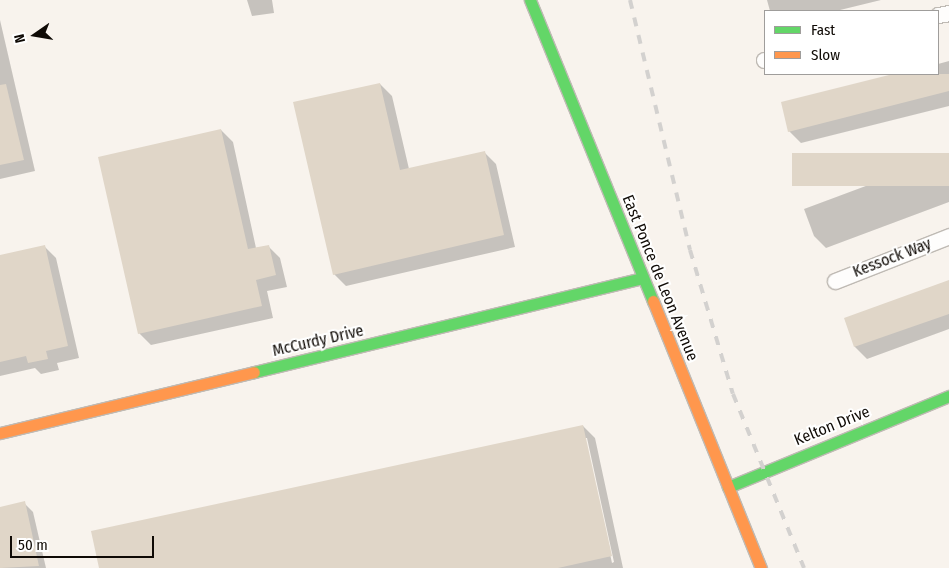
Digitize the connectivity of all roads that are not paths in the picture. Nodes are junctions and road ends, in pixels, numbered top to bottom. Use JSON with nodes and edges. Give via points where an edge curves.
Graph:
{"nodes":[{"id":1,"x":530,"y":0,"type":"edge"},
{"id":2,"x":949,"y":236,"type":"edge"},
{"id":3,"x":643,"y":278,"type":"junction"},
{"id":4,"x":835,"y":281,"type":"dead end"},
{"id":5,"x":949,"y":396,"type":"edge"},
{"id":6,"x":0,"y":433,"type":"edge"},
{"id":7,"x":728,"y":486,"type":"junction"},
{"id":8,"x":761,"y":568,"type":"edge"}],
"edges":[{"from":1,"to":3,"type":"street","name":"East Ponce de Leon Avenue"},
{"from":2,"to":4,"type":"street","name":"Kessock Way"},
{"from":3,"to":6,"type":"street","name":"McCurdy Drive"},
{"from":3,"to":7,"type":"street","name":"East Ponce de Leon Avenue"},
{"from":5,"to":7,"type":"street","name":"Kelton Drive"},
{"from":7,"to":8,"type":"street","name":"East Ponce de Leon Avenue"}]}
